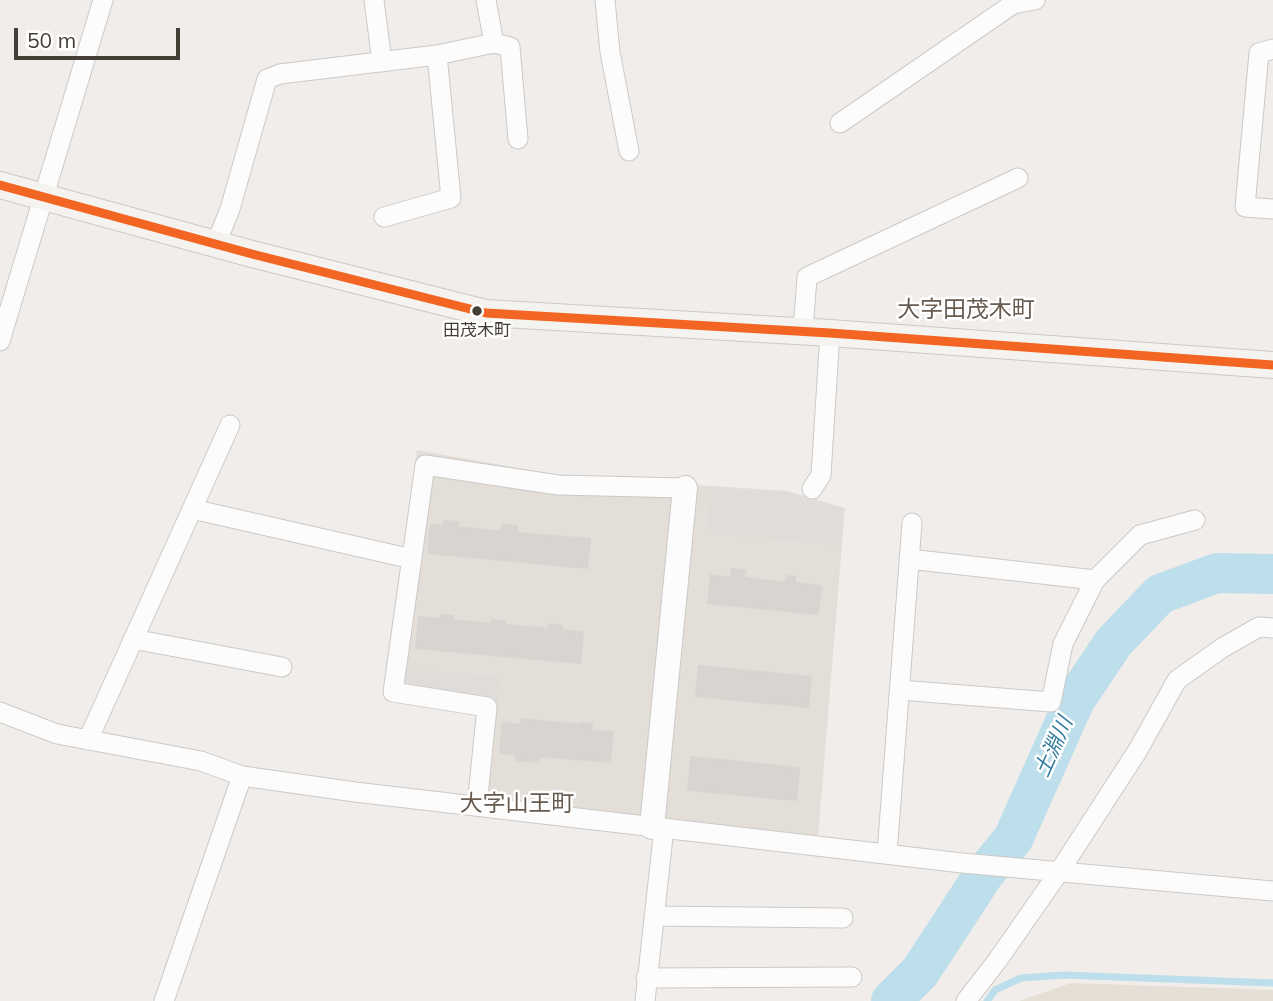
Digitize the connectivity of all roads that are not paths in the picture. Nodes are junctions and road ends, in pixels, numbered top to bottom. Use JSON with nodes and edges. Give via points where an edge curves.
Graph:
{"nodes":[{"id":1,"x":103,"y":0,"type":"edge"},
{"id":2,"x":374,"y":0,"type":"edge"},
{"id":3,"x":486,"y":0,"type":"edge"},
{"id":4,"x":605,"y":0,"type":"edge"},
{"id":5,"x":1035,"y":0,"type":"edge"},
{"id":6,"x":494,"y":43,"type":"junction"},
{"id":7,"x":1273,"y":49,"type":"edge"},
{"id":8,"x":437,"y":55,"type":"junction"},
{"id":9,"x":382,"y":62,"type":"junction"},
{"id":10,"x":840,"y":123,"type":"dead end"},
{"id":11,"x":518,"y":139,"type":"dead end"},
{"id":12,"x":629,"y":151,"type":"dead end"},
{"id":13,"x":1018,"y":178,"type":"dead end"},
{"id":14,"x":0,"y":185,"type":"edge"},
{"id":15,"x":45,"y":197,"type":"junction"},
{"id":16,"x":1273,"y":209,"type":"edge"},
{"id":17,"x":384,"y":217,"type":"dead end"},
{"id":18,"x":216,"y":244,"type":"junction"},
{"id":19,"x":803,"y":331,"type":"junction"},
{"id":20,"x":830,"y":333,"type":"junction"},
{"id":21,"x":0,"y":341,"type":"edge"},
{"id":22,"x":1273,"y":365,"type":"edge"},
{"id":23,"x":230,"y":425,"type":"dead end"},
{"id":24,"x":685,"y":488,"type":"joint"},
{"id":25,"x":812,"y":489,"type":"dead end"},
{"id":26,"x":192,"y":509,"type":"junction"},
{"id":27,"x":1195,"y":520,"type":"dead end"},
{"id":28,"x":912,"y":523,"type":"dead end"},
{"id":29,"x":412,"y":559,"type":"junction"},
{"id":30,"x":909,"y":559,"type":"junction"},
{"id":31,"x":1095,"y":580,"type":"junction"},
{"id":32,"x":1273,"y":628,"type":"edge"},
{"id":33,"x":133,"y":639,"type":"junction"},
{"id":34,"x":282,"y":667,"type":"dead end"},
{"id":35,"x":900,"y":690,"type":"junction"},
{"id":36,"x":0,"y":712,"type":"edge"},
{"id":37,"x":88,"y":740,"type":"junction"},
{"id":38,"x":242,"y":776,"type":"junction"},
{"id":39,"x":477,"y":806,"type":"junction"},
{"id":40,"x":658,"y":827,"type":"junction"},
{"id":41,"x":887,"y":854,"type":"junction"},
{"id":42,"x":1059,"y":872,"type":"junction"},
{"id":43,"x":1273,"y":891,"type":"edge"},
{"id":44,"x":654,"y":916,"type":"junction"},
{"id":45,"x":843,"y":918,"type":"dead end"},
{"id":46,"x":852,"y":977,"type":"dead end"},
{"id":47,"x":646,"y":978,"type":"junction"},
{"id":48,"x":164,"y":1001,"type":"edge"},
{"id":49,"x":645,"y":1001,"type":"edge"},
{"id":50,"x":966,"y":1001,"type":"edge"}],
"edges":[{"from":1,"to":15,"type":"street"},
{"from":2,"to":9,"type":"street"},
{"from":3,"to":6,"type":"street"},
{"from":4,"to":12,"type":"street"},
{"from":5,"to":10,"type":"street","via":[[1013,4]]},
{"from":6,"to":8,"type":"street"},
{"from":6,"to":11,"type":"street","via":[[510,47]]},
{"from":7,"to":16,"type":"street","via":[[1259,53],[1245,207]]},
{"from":8,"to":9,"type":"street"},
{"from":8,"to":17,"type":"street","via":[[451,198]]},
{"from":9,"to":18,"type":"street","via":[[267,79]]},
{"from":13,"to":19,"type":"street","via":[[807,277]]},
{"from":14,"to":15,"type":"main road"},
{"from":15,"to":18,"type":"main road"},
{"from":15,"to":21,"type":"street"},
{"from":18,"to":19,"type":"main road","via":[[486,313]]},
{"from":19,"to":20,"type":"main road"},
{"from":20,"to":22,"type":"main road"},
{"from":20,"to":25,"type":"street","via":[[821,475]]},
{"from":23,"to":26,"type":"street"},
{"from":24,"to":29,"type":"street","via":[[558,485],[425,465]]},
{"from":24,"to":40,"type":"street"},
{"from":26,"to":29,"type":"street"},
{"from":26,"to":33,"type":"street"},
{"from":27,"to":31,"type":"street","via":[[1140,535]]},
{"from":28,"to":30,"type":"street"},
{"from":29,"to":39,"type":"street","via":[[393,692],[487,707]]},
{"from":30,"to":31,"type":"street"},
{"from":30,"to":35,"type":"street"},
{"from":31,"to":35,"type":"street","via":[[1063,644],[1051,702]]},
{"from":32,"to":42,"type":"street","via":[[1259,627],[1177,680]]},
{"from":33,"to":34,"type":"street"},
{"from":33,"to":37,"type":"street"},
{"from":35,"to":41,"type":"street"},
{"from":36,"to":37,"type":"street","via":[[57,734]]},
{"from":37,"to":38,"type":"street","via":[[201,761]]},
{"from":38,"to":39,"type":"street"},
{"from":38,"to":48,"type":"street"},
{"from":39,"to":40,"type":"street"},
{"from":40,"to":41,"type":"street"},
{"from":40,"to":44,"type":"street"},
{"from":41,"to":42,"type":"street"},
{"from":42,"to":43,"type":"street"},
{"from":42,"to":50,"type":"street"},
{"from":44,"to":45,"type":"street"},
{"from":44,"to":47,"type":"street"},
{"from":46,"to":47,"type":"street"},
{"from":47,"to":49,"type":"street"}]}
